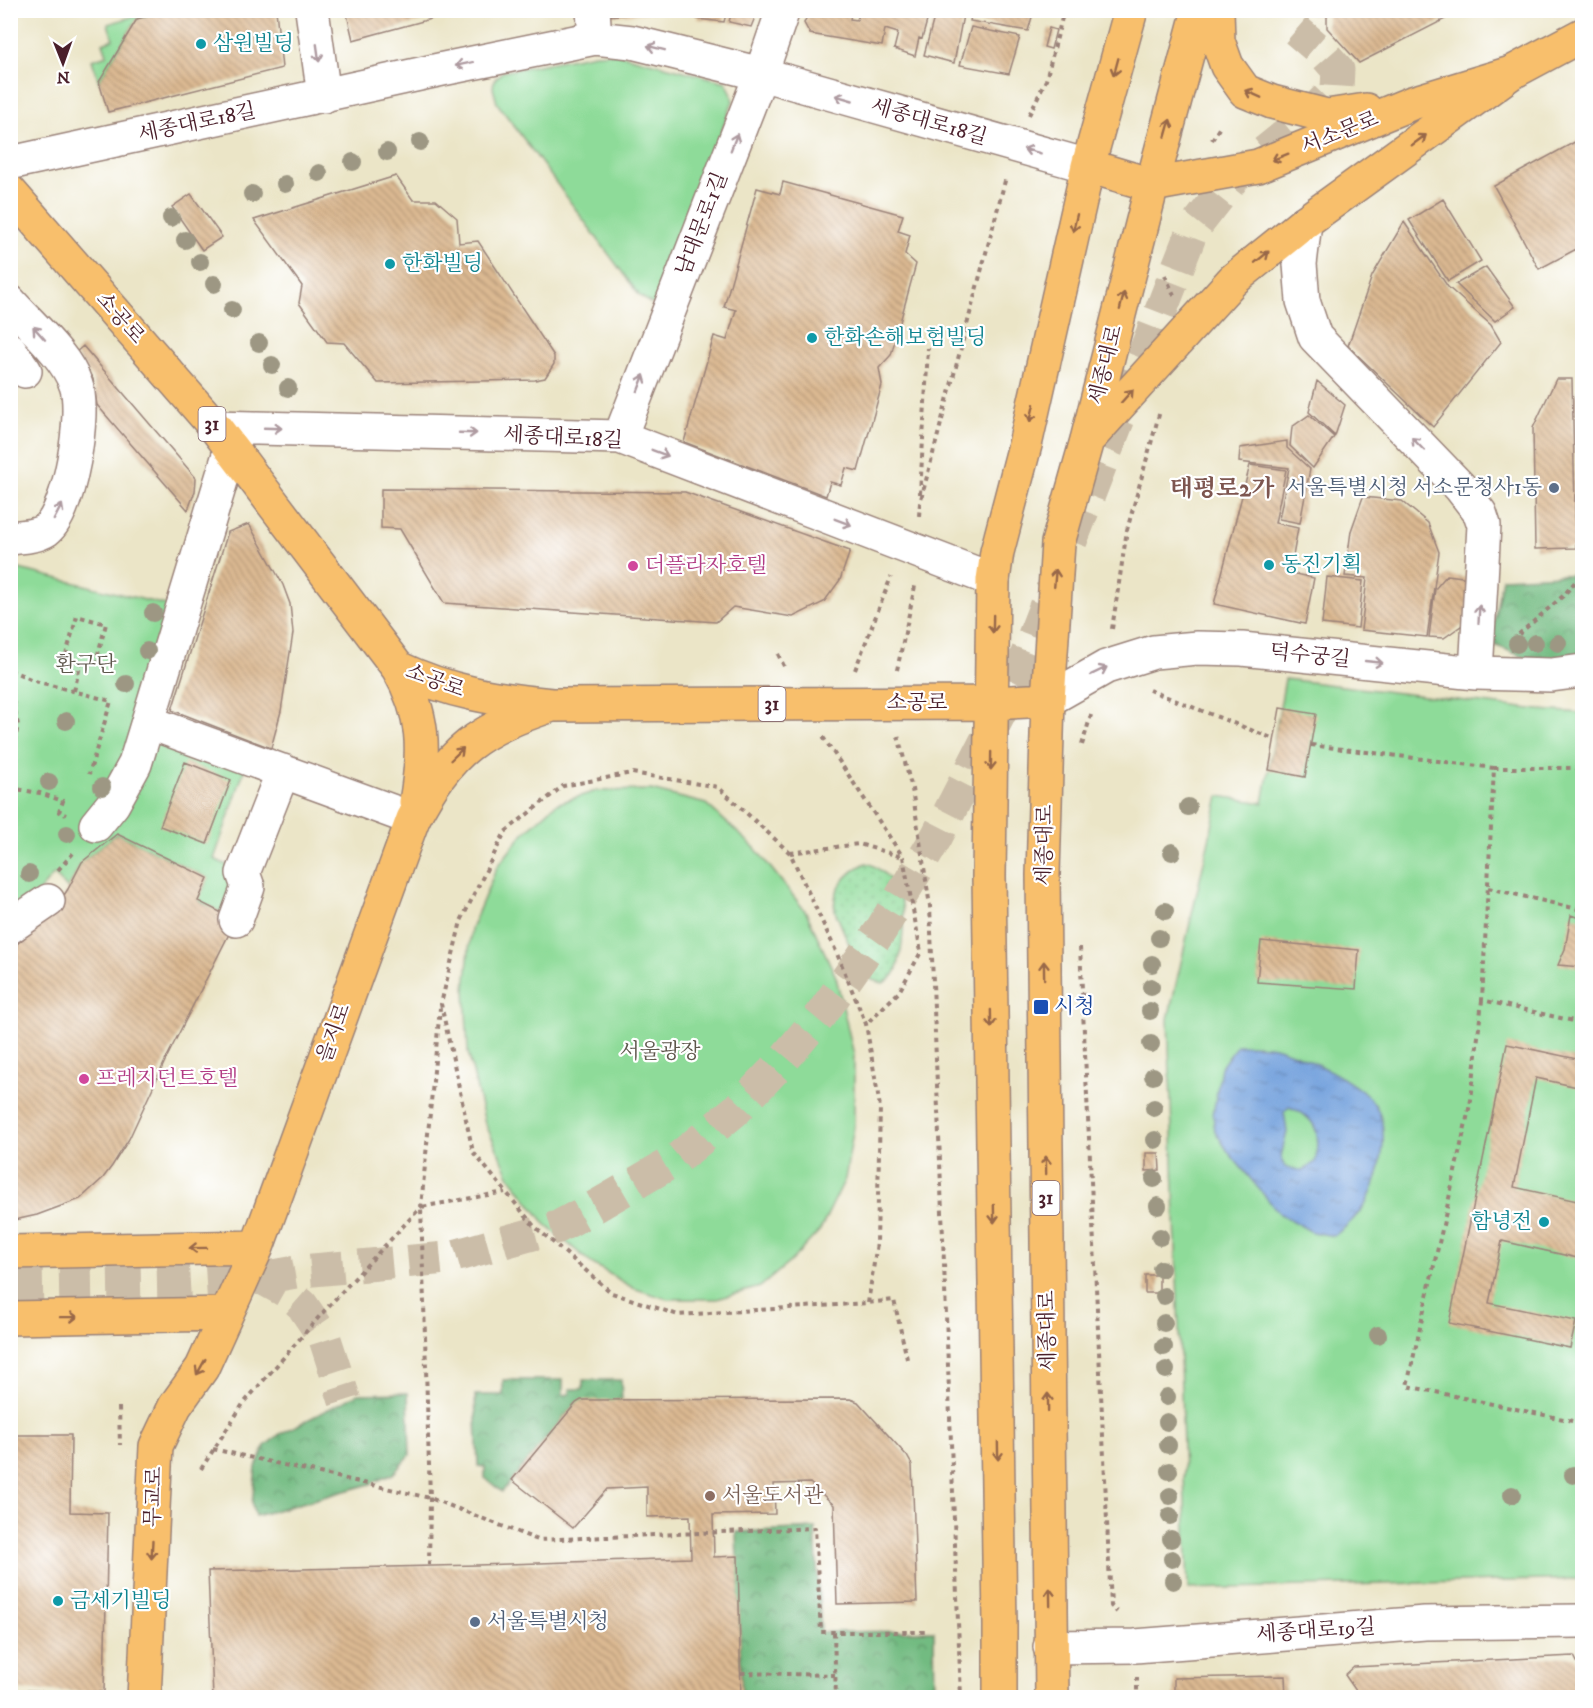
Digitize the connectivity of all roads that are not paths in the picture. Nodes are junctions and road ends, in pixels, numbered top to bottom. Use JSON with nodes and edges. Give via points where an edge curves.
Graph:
{"nodes":[{"id":1,"x":312,"y":10,"type":"edge"},
{"id":2,"x":783,"y":10,"type":"edge"},
{"id":3,"x":1131,"y":10,"type":"edge"},
{"id":4,"x":1199,"y":10,"type":"edge"},
{"id":5,"x":1217,"y":10,"type":"edge"},
{"id":6,"x":594,"y":24,"type":"edge"},
{"id":7,"x":1582,"y":35,"type":"edge"},
{"id":8,"x":1511,"y":73,"type":"junction"},
{"id":9,"x":761,"y":74,"type":"junction"},
{"id":10,"x":324,"y":96,"type":"junction"},
{"id":11,"x":1412,"y":103,"type":"junction"},
{"id":12,"x":10,"y":163,"type":"edge"},
{"id":13,"x":1088,"y":166,"type":"junction"},
{"id":14,"x":1152,"y":185,"type":"junction"},
{"id":15,"x":10,"y":192,"type":"edge"},
{"id":16,"x":1305,"y":222,"type":"junction"},
{"id":17,"x":10,"y":302,"type":"edge"},
{"id":18,"x":223,"y":437,"type":"junction"},
{"id":19,"x":620,"y":437,"type":"junction"},
{"id":20,"x":1087,"y":440,"type":"junction"},
{"id":21,"x":10,"y":538,"type":"edge"},
{"id":22,"x":993,"y":580,"type":"junction"},
{"id":23,"x":398,"y":668,"type":"junction"},
{"id":24,"x":1582,"y":671,"type":"edge"},
{"id":25,"x":1476,"y":673,"type":"junction"},
{"id":26,"x":1048,"y":699,"type":"junction"},
{"id":27,"x":992,"y":703,"type":"junction"},
{"id":28,"x":552,"y":705,"type":"junction"},
{"id":29,"x":148,"y":722,"type":"junction"},
{"id":30,"x":283,"y":771,"type":"junction"},
{"id":31,"x":413,"y":819,"type":"junction"},
{"id":32,"x":86,"y":822,"type":"road end"},
{"id":33,"x":52,"y":887,"type":"road end"},
{"id":34,"x":236,"y":920,"type":"dead end"},
{"id":35,"x":10,"y":927,"type":"edge"},
{"id":36,"x":256,"y":1247,"type":"junction"},
{"id":37,"x":10,"y":1252,"type":"edge"},
{"id":38,"x":226,"y":1314,"type":"junction"},
{"id":39,"x":10,"y":1318,"type":"edge"},
{"id":40,"x":1582,"y":1621,"type":"edge"},
{"id":41,"x":1050,"y":1647,"type":"junction"},
{"id":42,"x":144,"y":1698,"type":"edge"},
{"id":43,"x":1000,"y":1698,"type":"edge"},
{"id":44,"x":1052,"y":1698,"type":"edge"}],
"edges":[{"from":1,"to":10,"type":"street","one_way":true},
{"from":2,"to":9,"type":"street","name":"남대문로1길"},
{"from":3,"to":13,"type":"main road","one_way":true},
{"from":14,"to":4,"type":"main road","name":"세종대로","one_way":true},
{"from":11,"to":5,"type":"main road","one_way":true,"via":[[1327,116],[1245,91],[1227,66],[1218,41]]},
{"from":9,"to":6,"type":"street","name":"세종대로18길","one_way":true,"via":[[632,42]]},
{"from":6,"to":10,"type":"street","name":"세종대로18길","one_way":true,"via":[[443,69]]},
{"from":7,"to":8,"type":"main road","name":"서소문로"},
{"from":8,"to":11,"type":"main road","name":"서소문로"},
{"from":16,"to":8,"type":"main road","one_way":true},
{"from":13,"to":9,"type":"street","name":"세종대로18길","one_way":true},
{"from":19,"to":9,"type":"street","name":"남대문로1길","one_way":true},
{"from":10,"to":12,"type":"street","name":"세종대로18길"},
{"from":11,"to":14,"type":"main road","name":"서소문로","one_way":true,"via":[[1258,166]]},
{"from":13,"to":14,"type":"main road","name":"서소문로"},
{"from":13,"to":22,"type":"main road","one_way":true},
{"from":20,"to":14,"type":"main road","name":"세종대로","one_way":true},
{"from":15,"to":18,"type":"main road","name":"소공로","number":"31"},
{"from":20,"to":16,"type":"main road","one_way":true,"via":[[1233,280]]},
{"from":25,"to":16,"type":"street","one_way":true,"via":[[1484,525],[1480,513],[1460,487],[1315,337],[1303,301],[1300,264]]},
{"from":21,"to":17,"type":"street","one_way":true,"via":[[46,530],[58,515],[73,469],[80,399],[76,383],[58,355]]},
{"from":18,"to":19,"type":"street","name":"세종대로18길","one_way":true},
{"from":18,"to":23,"type":"main road","name":"소공로","number":"31"},
{"from":18,"to":29,"type":"street"},
{"from":19,"to":22,"type":"street","name":"세종대로18길","one_way":true},
{"from":26,"to":20,"type":"main road","name":"세종대로","one_way":true,"via":[[1058,543]]},
{"from":22,"to":27,"type":"main road","one_way":true},
{"from":23,"to":28,"type":"main road","name":"소공로","number":"31","via":[[466,693]]},
{"from":23,"to":31,"type":"main road","name":"을지로","via":[[415,702],[421,734]]},
{"from":24,"to":25,"type":"street","name":"덕수궁길","via":[[1551,675]]},
{"from":26,"to":25,"type":"street","name":"덕수궁길","one_way":true,"via":[[1106,667],[1154,652],[1208,648]]},
{"from":26,"to":27,"type":"main road","name":"소공로","number":"31"},
{"from":41,"to":26,"type":"main road","name":"세종대로","number":"31","one_way":true,"via":[[1044,887]]},
{"from":27,"to":28,"type":"main road","name":"소공로","number":"31"},
{"from":27,"to":43,"type":"main road","one_way":true,"via":[[989,876]]},
{"from":31,"to":28,"type":"main road","name":"을지로","one_way":true,"via":[[437,777],[466,745],[504,722]]},
{"from":29,"to":30,"type":"street"},
{"from":29,"to":32,"type":"street","via":[[135,764],[113,804]]},
{"from":30,"to":31,"type":"street"},
{"from":30,"to":34,"type":"street","via":[[243,873],[248,886]]},
{"from":31,"to":36,"type":"main road","name":"을지로"},
{"from":33,"to":35,"type":"street"},
{"from":36,"to":37,"type":"main road","one_way":true},
{"from":36,"to":38,"type":"main road","name":"을지로"},
{"from":39,"to":38,"type":"main road","one_way":true},
{"from":38,"to":42,"type":"main road","name":"무교로","one_way":true,"via":[[202,1368],[175,1406],[156,1446]]},
{"from":40,"to":41,"type":"street","name":"세종대로19길","via":[[1425,1623],[1135,1646]]},
{"from":41,"to":44,"type":"main road","name":"세종대로","number":"31"}]}
